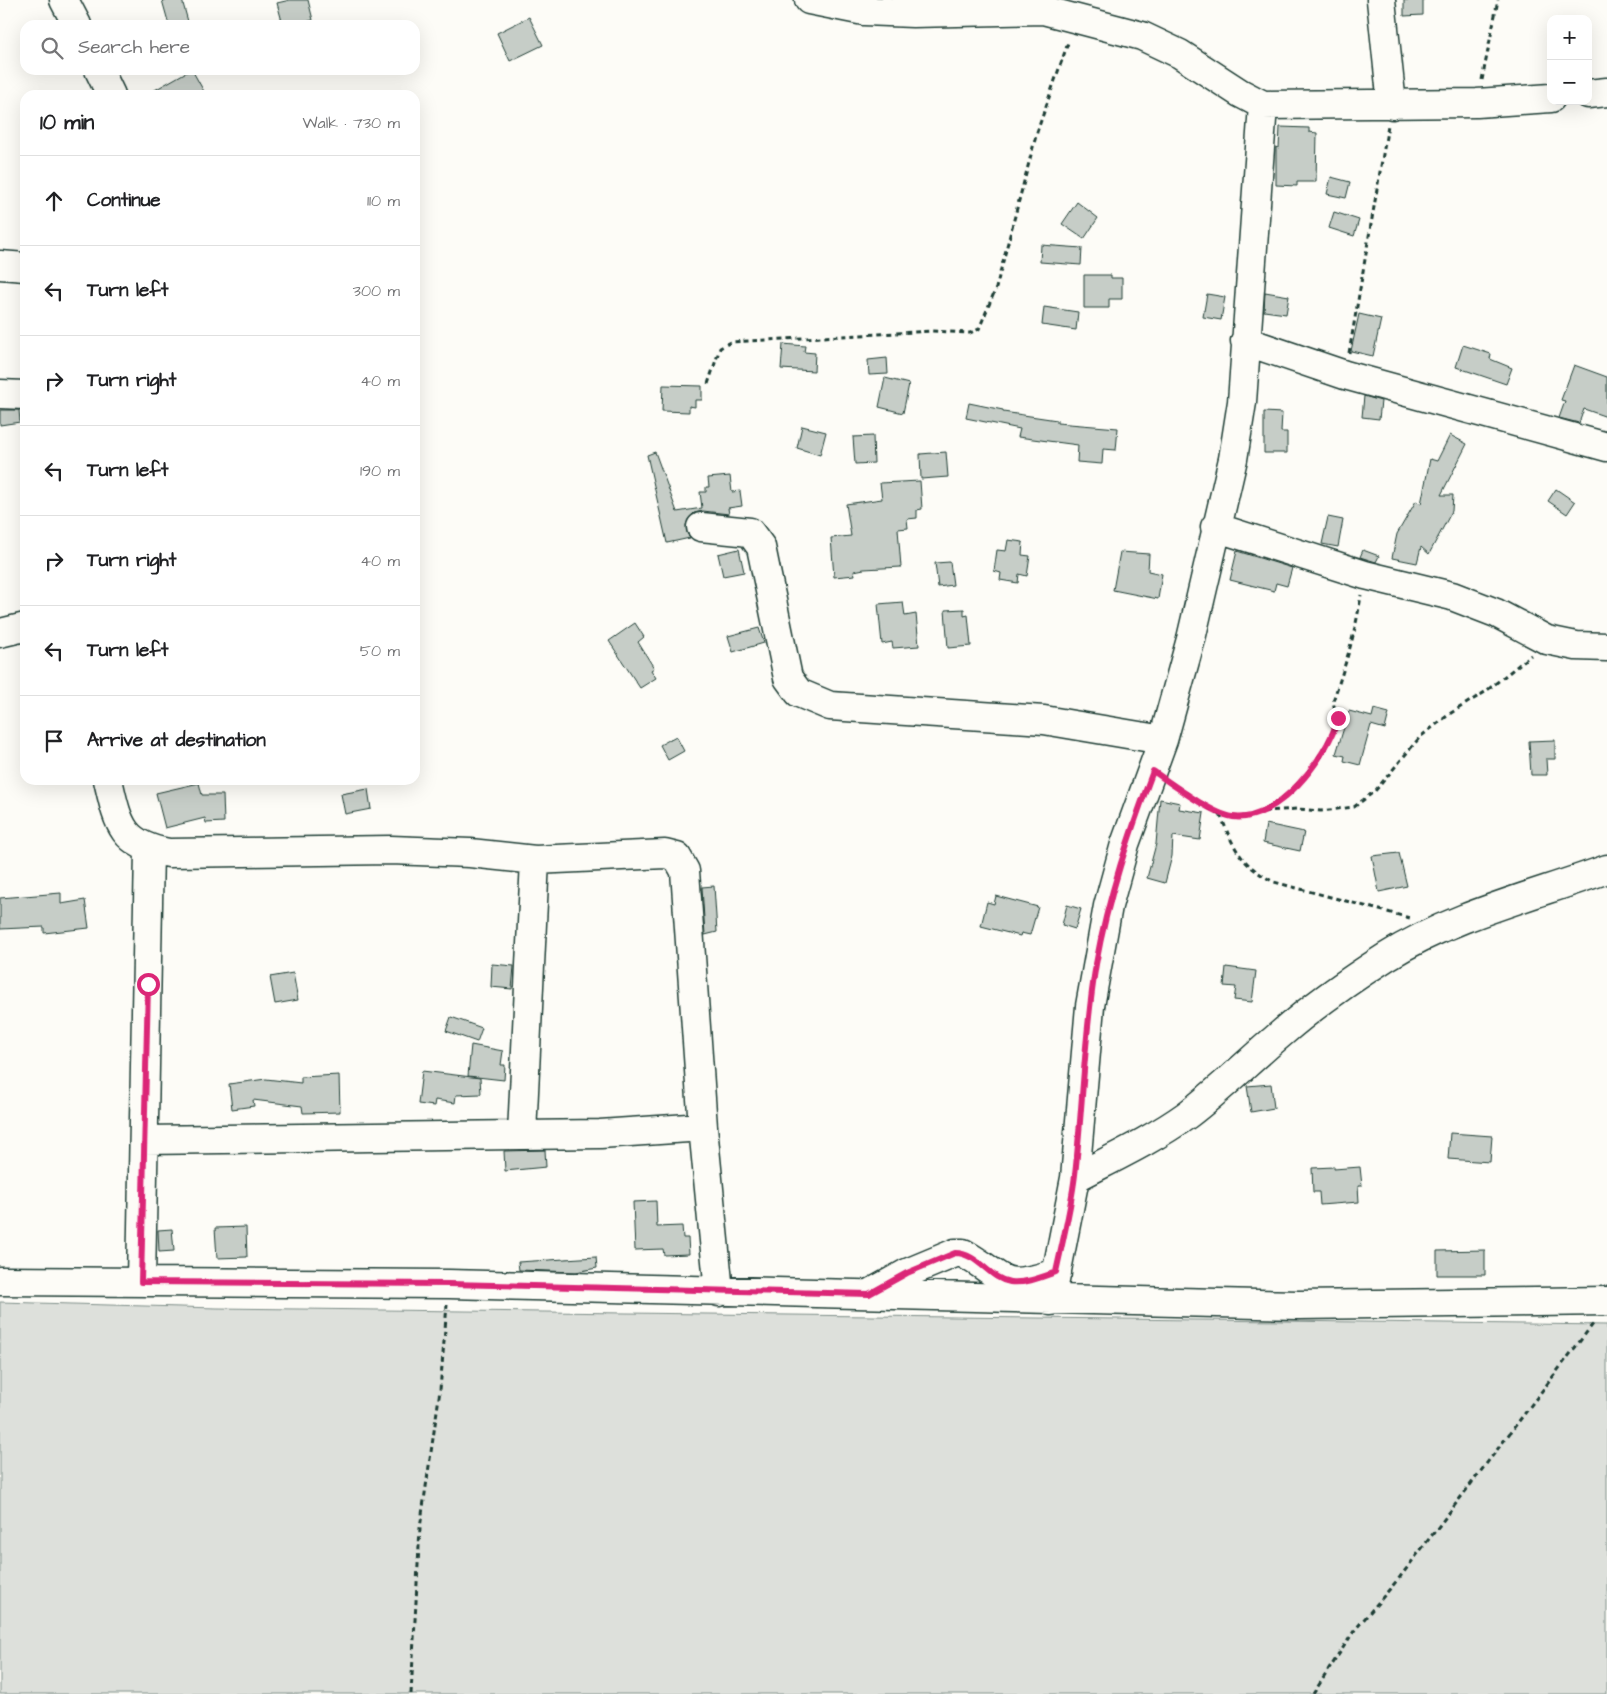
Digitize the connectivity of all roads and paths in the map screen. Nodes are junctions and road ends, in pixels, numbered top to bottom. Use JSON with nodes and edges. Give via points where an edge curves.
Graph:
{"nodes":[{"id":1,"x":64,"y":0,"type":"edge"},
{"id":2,"x":809,"y":0,"type":"edge"},
{"id":3,"x":1381,"y":0,"type":"edge"},
{"id":4,"x":1498,"y":0,"type":"edge"},
{"id":5,"x":1043,"y":5,"type":"edge"},
{"id":6,"x":1077,"y":18,"type":"junction"},
{"id":7,"x":74,"y":20,"type":"edge"},
{"id":8,"x":101,"y":75,"type":"edge"},
{"id":9,"x":109,"y":90,"type":"edge"},
{"id":10,"x":1607,"y":92,"type":"edge"},
{"id":11,"x":1592,"y":94,"type":"edge"},
{"id":12,"x":1547,"y":98,"type":"edge"},
{"id":13,"x":1477,"y":103,"type":"junction"},
{"id":14,"x":1263,"y":105,"type":"junction"},
{"id":15,"x":1392,"y":105,"type":"junction"},
{"id":16,"x":0,"y":265,"type":"edge"},
{"id":17,"x":20,"y":267,"type":"edge"},
{"id":18,"x":1245,"y":341,"type":"junction"},
{"id":19,"x":1345,"y":375,"type":"junction"},
{"id":20,"x":708,"y":384,"type":"dead end"},
{"id":21,"x":0,"y":394,"type":"edge"},
{"id":22,"x":20,"y":395,"type":"edge"},
{"id":23,"x":1607,"y":447,"type":"edge"},
{"id":24,"x":701,"y":527,"type":"dead end"},
{"id":25,"x":1215,"y":527,"type":"junction"},
{"id":26,"x":1365,"y":575,"type":"junction"},
{"id":27,"x":20,"y":627,"type":"edge"},
{"id":28,"x":0,"y":633,"type":"edge"},
{"id":29,"x":1547,"y":640,"type":"junction"},
{"id":30,"x":1607,"y":648,"type":"edge"},
{"id":31,"x":1163,"y":740,"type":"junction"},
{"id":32,"x":1153,"y":771,"type":"junction"},
{"id":33,"x":109,"y":785,"type":"edge"},
{"id":34,"x":1263,"y":811,"type":"junction"},
{"id":35,"x":1220,"y":814,"type":"junction"},
{"id":36,"x":149,"y":850,"type":"junction"},
{"id":37,"x":535,"y":860,"type":"junction"},
{"id":38,"x":1607,"y":869,"type":"edge"},
{"id":39,"x":1440,"y":927,"type":"junction"},
{"id":40,"x":703,"y":1127,"type":"junction"},
{"id":41,"x":522,"y":1134,"type":"junction"},
{"id":42,"x":144,"y":1140,"type":"junction"},
{"id":43,"x":1075,"y":1178,"type":"junction"},
{"id":44,"x":1056,"y":1272,"type":"junction"},
{"id":45,"x":0,"y":1281,"type":"edge"},
{"id":46,"x":141,"y":1282,"type":"junction"},
{"id":47,"x":449,"y":1284,"type":"junction"},
{"id":48,"x":719,"y":1292,"type":"junction"},
{"id":49,"x":869,"y":1294,"type":"junction"},
{"id":50,"x":1051,"y":1301,"type":"junction"},
{"id":51,"x":1601,"y":1311,"type":"edge"},
{"id":52,"x":410,"y":1694,"type":"edge"},
{"id":53,"x":1313,"y":1694,"type":"edge"}],
"edges":[{"from":1,"to":7,"type":"street"},
{"from":2,"to":5,"type":"street","via":[[864,11],[913,12]]},
{"from":3,"to":15,"type":"street"},
{"from":4,"to":13,"type":"path"},
{"from":5,"to":6,"type":"street"},
{"from":6,"to":14,"type":"street","via":[[1142,36],[1180,54]]},
{"from":6,"to":20,"type":"path","via":[[1037,132],[996,288],[978,329],[970,333],[932,331],[731,342],[720,348]]},
{"from":8,"to":9,"type":"street"},
{"from":10,"to":11,"type":"street"},
{"from":12,"to":13,"type":"street"},
{"from":13,"to":15,"type":"street"},
{"from":14,"to":15,"type":"street"},
{"from":14,"to":18,"type":"street"},
{"from":15,"to":19,"type":"path"},
{"from":16,"to":17,"type":"street"},
{"from":18,"to":19,"type":"street"},
{"from":18,"to":25,"type":"street","via":[[1242,402],[1233,459]]},
{"from":19,"to":23,"type":"street"},
{"from":21,"to":22,"type":"street"},
{"from":24,"to":31,"type":"street","via":[[750,532],[761,547],[788,678],[799,693],[830,706],[1044,720]]},
{"from":25,"to":26,"type":"street"},
{"from":25,"to":31,"type":"street","via":[[1191,639]]},
{"from":26,"to":29,"type":"street","via":[[1452,596],[1496,613]]},
{"from":26,"to":34,"type":"path","via":[[1355,635],[1333,702],[1338,718],[1332,734],[1316,763],[1298,784]]},
{"from":27,"to":28,"type":"street"},
{"from":29,"to":30,"type":"street"},
{"from":29,"to":34,"type":"path","via":[[1485,692],[1420,737],[1375,792],[1354,807],[1321,811]]},
{"from":31,"to":32,"type":"street"},
{"from":32,"to":35,"type":"path"},
{"from":32,"to":43,"type":"street","via":[[1125,844],[1096,962]]},
{"from":33,"to":36,"type":"street","via":[[120,823],[129,836]]},
{"from":34,"to":35,"type":"path","via":[[1249,818]]},
{"from":35,"to":39,"type":"path","via":[[1240,856],[1254,871],[1267,878]]},
{"from":36,"to":37,"type":"street","via":[[194,854],[391,850]]},
{"from":36,"to":42,"type":"street"},
{"from":37,"to":40,"type":"street","via":[[665,854],[677,858],[685,872]]},
{"from":37,"to":41,"type":"street"},
{"from":38,"to":39,"type":"street"},
{"from":39,"to":43,"type":"street","via":[[1387,956],[1339,989],[1186,1115],[1142,1143]]},
{"from":40,"to":41,"type":"street","via":[[600,1134]]},
{"from":40,"to":48,"type":"street"},
{"from":41,"to":42,"type":"street"},
{"from":42,"to":46,"type":"street"},
{"from":43,"to":44,"type":"street"},
{"from":44,"to":49,"type":"street","via":[[1031,1280],[1009,1282],[1001,1280],[963,1253],[955,1253]]},
{"from":44,"to":50,"type":"street"},
{"from":45,"to":46,"type":"street"},
{"from":46,"to":47,"type":"street"},
{"from":47,"to":48,"type":"street"},
{"from":47,"to":52,"type":"path","via":[[440,1390],[420,1528]]},
{"from":48,"to":49,"type":"street"},
{"from":49,"to":50,"type":"street"},
{"from":50,"to":51,"type":"street"},
{"from":51,"to":53,"type":"path","via":[[1400,1577],[1354,1631]]}]}
